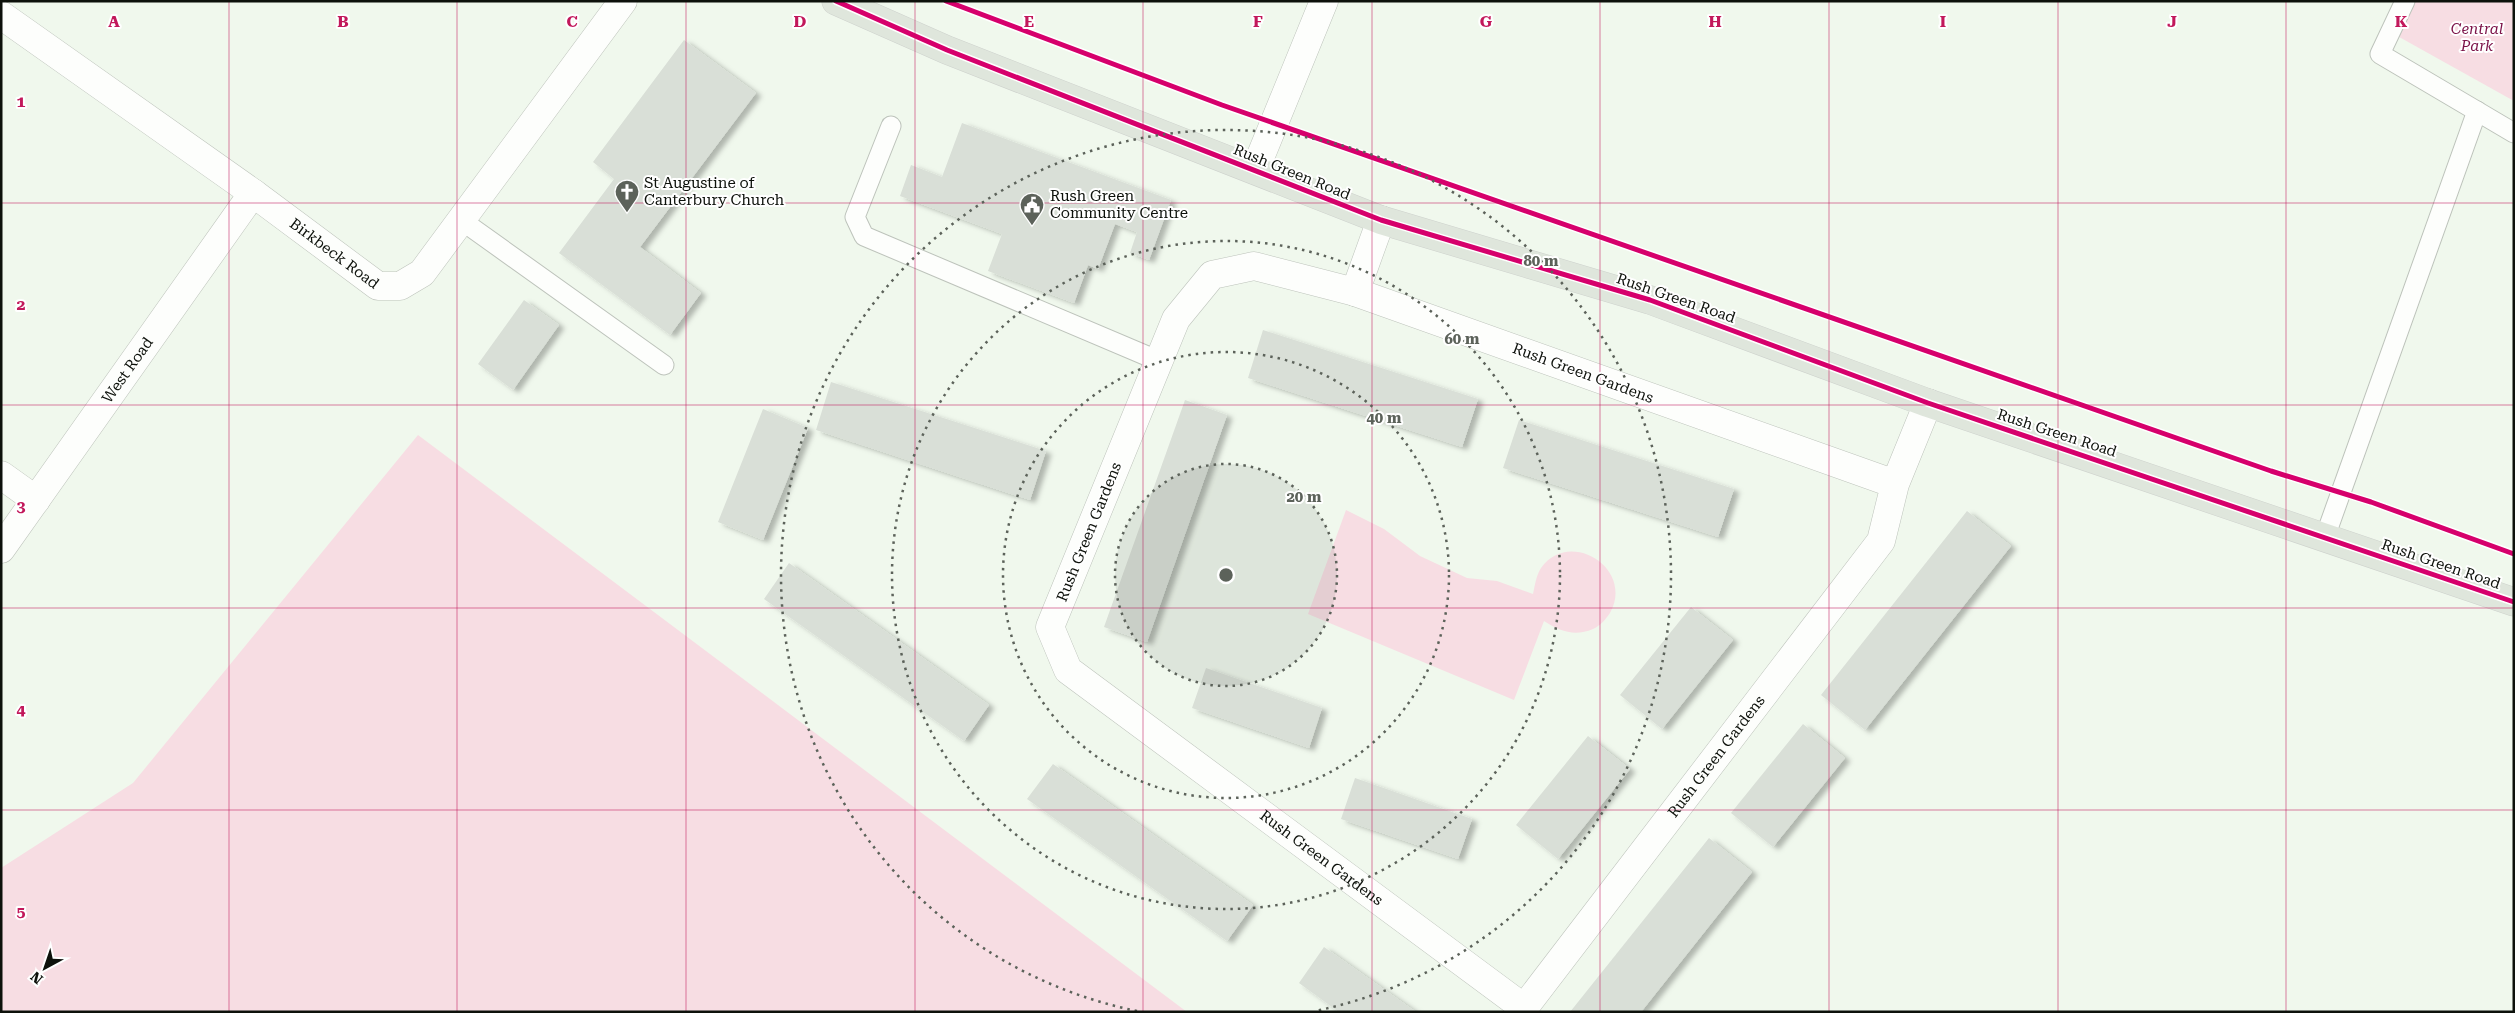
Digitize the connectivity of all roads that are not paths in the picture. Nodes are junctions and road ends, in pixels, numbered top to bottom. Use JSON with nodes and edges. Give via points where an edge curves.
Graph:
{"nodes":[{"id":1,"x":623,"y":1,"type":"edge"},
{"id":2,"x":836,"y":1,"type":"edge"},
{"id":3,"x":1324,"y":1,"type":"edge"},
{"id":4,"x":2405,"y":1,"type":"edge"},
{"id":5,"x":1,"y":15,"type":"edge"},
{"id":6,"x":2477,"y":111,"type":"junction"},
{"id":7,"x":891,"y":126,"type":"dead end"},
{"id":8,"x":2514,"y":133,"type":"edge"},
{"id":9,"x":1255,"y":170,"type":"junction"},
{"id":10,"x":253,"y":193,"type":"junction"},
{"id":11,"x":461,"y":220,"type":"junction"},
{"id":12,"x":1381,"y":220,"type":"junction"},
{"id":13,"x":1355,"y":292,"type":"junction"},
{"id":14,"x":1159,"y":361,"type":"junction"},
{"id":15,"x":664,"y":365,"type":"dead end"},
{"id":16,"x":1928,"y":403,"type":"junction"},
{"id":17,"x":1,"y":475,"type":"edge"},
{"id":18,"x":1895,"y":484,"type":"junction"},
{"id":19,"x":36,"y":500,"type":"junction"},
{"id":20,"x":2325,"y":537,"type":"junction"},
{"id":21,"x":1,"y":549,"type":"edge"},
{"id":22,"x":2514,"y":602,"type":"edge"},
{"id":23,"x":1525,"y":1010,"type":"edge"}],
"edges":[{"from":1,"to":11,"type":"street","name":"Birkbeck Road"},
{"from":2,"to":9,"type":"main road","name":"Rush Green Road","via":[[946,50]]},
{"from":3,"to":9,"type":"street"},
{"from":4,"to":6,"type":"lane","via":[[2380,54]]},
{"from":5,"to":10,"type":"street","name":"Birkbeck Road"},
{"from":6,"to":8,"type":"lane"},
{"from":6,"to":20,"type":"lane"},
{"from":7,"to":14,"type":"lane","via":[[854,216],[864,236]]},
{"from":9,"to":12,"type":"main road","name":"Rush Green Road"},
{"from":10,"to":11,"type":"street","name":"Birkbeck Road","via":[[378,286],[400,286],[422,273]]},
{"from":10,"to":19,"type":"street","name":"West Road"},
{"from":11,"to":15,"type":"lane"},
{"from":12,"to":13,"type":"street"},
{"from":12,"to":16,"type":"main road","name":"Rush Green Road","via":[[1650,300]]},
{"from":13,"to":14,"type":"street","name":"Rush Green Gardens","via":[[1254,266],[1212,275],[1176,319]]},
{"from":13,"to":18,"type":"street","name":"Rush Green Gardens"},
{"from":14,"to":23,"type":"street","name":"Rush Green Gardens","via":[[1050,627],[1068,670]]},
{"from":16,"to":18,"type":"street","name":"Rush Green Gardens"},
{"from":16,"to":20,"type":"main road","name":"Rush Green Road"},
{"from":17,"to":19,"type":"street"},
{"from":18,"to":23,"type":"street","name":"Rush Green Gardens","via":[[1881,541]]},
{"from":19,"to":21,"type":"street","name":"West Road"},
{"from":20,"to":22,"type":"main road","name":"Rush Green Road"}]}
